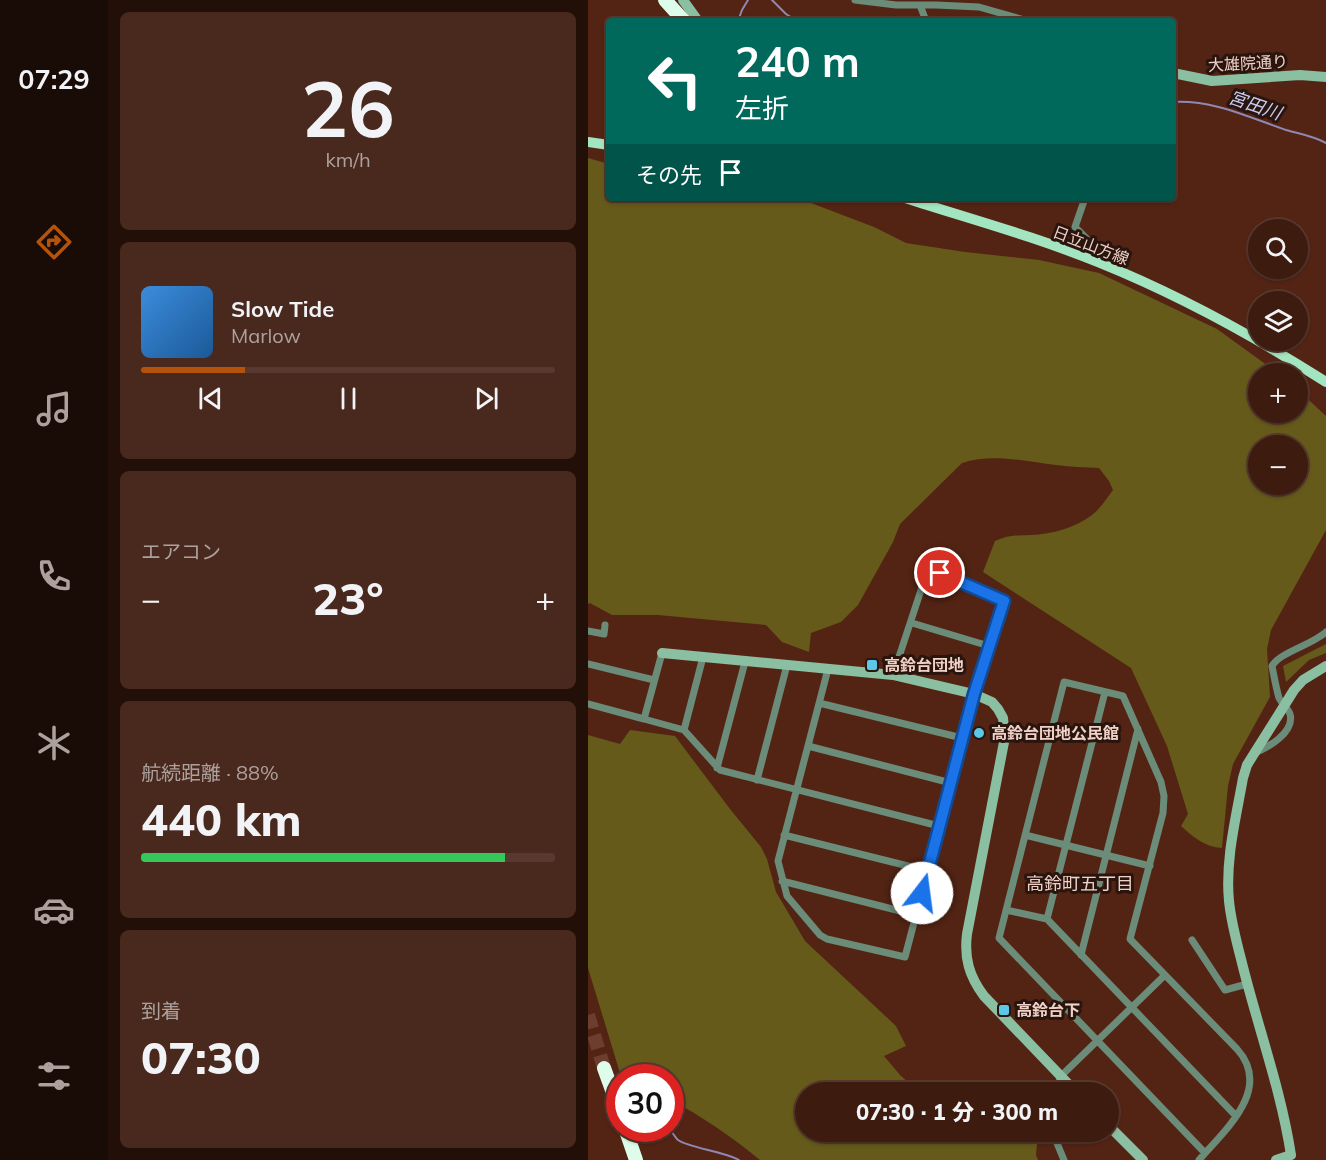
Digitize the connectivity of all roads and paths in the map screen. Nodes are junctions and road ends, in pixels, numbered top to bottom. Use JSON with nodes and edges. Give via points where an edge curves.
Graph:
{"nodes":[{"id":1,"x":665,"y":0,"type":"edge"},
{"id":2,"x":683,"y":0,"type":"edge"},
{"id":3,"x":855,"y":0,"type":"edge"},
{"id":4,"x":921,"y":8,"type":"junction"},
{"id":5,"x":681,"y":18,"type":"edge"},
{"id":6,"x":696,"y":18,"type":"edge"},
{"id":7,"x":925,"y":18,"type":"edge"},
{"id":8,"x":1018,"y":18,"type":"edge"},
{"id":9,"x":1176,"y":74,"type":"edge"},
{"id":10,"x":1326,"y":77,"type":"edge"},
{"id":11,"x":588,"y":142,"type":"edge"},
{"id":12,"x":606,"y":145,"type":"edge"},
{"id":13,"x":914,"y":201,"type":"edge"},
{"id":14,"x":1084,"y":201,"type":"edge"},
{"id":15,"x":1099,"y":262,"type":"junction"},
{"id":16,"x":1326,"y":382,"type":"edge"},
{"id":17,"x":912,"y":623,"type":"junction"},
{"id":18,"x":605,"y":626,"type":"dead end"},
{"id":19,"x":588,"y":631,"type":"edge"},
{"id":20,"x":1326,"y":632,"type":"edge"},
{"id":21,"x":989,"y":646,"type":"junction"},
{"id":22,"x":662,"y":653,"type":"joint"},
{"id":23,"x":703,"y":657,"type":"junction"},
{"id":24,"x":745,"y":662,"type":"junction"},
{"id":25,"x":588,"y":664,"type":"edge"},
{"id":26,"x":787,"y":665,"type":"junction"},
{"id":27,"x":1326,"y":666,"type":"edge"},
{"id":28,"x":828,"y":669,"type":"junction"},
{"id":29,"x":893,"y":675,"type":"junction"},
{"id":30,"x":654,"y":680,"type":"junction"},
{"id":31,"x":1105,"y":692,"type":"junction"},
{"id":32,"x":974,"y":694,"type":"junction"},
{"id":33,"x":819,"y":703,"type":"junction"},
{"id":34,"x":588,"y":704,"type":"edge"},
{"id":35,"x":1284,"y":706,"type":"junction"},
{"id":36,"x":644,"y":718,"type":"junction"},
{"id":37,"x":1138,"y":729,"type":"junction"},
{"id":38,"x":684,"y":730,"type":"junction"},
{"id":39,"x":962,"y":738,"type":"junction"},
{"id":40,"x":808,"y":746,"type":"junction"},
{"id":41,"x":717,"y":768,"type":"junction"},
{"id":42,"x":756,"y":780,"type":"junction"},
{"id":43,"x":951,"y":783,"type":"junction"},
{"id":44,"x":796,"y":790,"type":"junction"},
{"id":45,"x":939,"y":826,"type":"junction"},
{"id":46,"x":784,"y":835,"type":"junction"},
{"id":47,"x":1025,"y":835,"type":"junction"},
{"id":48,"x":1066,"y":845,"type":"junction"},
{"id":49,"x":1106,"y":855,"type":"junction"},
{"id":50,"x":1150,"y":866,"type":"junction"},
{"id":51,"x":928,"y":871,"type":"junction"},
{"id":52,"x":782,"y":881,"type":"junction"},
{"id":53,"x":1006,"y":910,"type":"junction"},
{"id":54,"x":916,"y":915,"type":"junction"},
{"id":55,"x":1047,"y":920,"type":"junction"},
{"id":56,"x":1192,"y":940,"type":"dead end"},
{"id":57,"x":1081,"y":956,"type":"junction"},
{"id":58,"x":1165,"y":975,"type":"junction"},
{"id":59,"x":1247,"y":984,"type":"junction"},
{"id":60,"x":1131,"y":1008,"type":"junction"},
{"id":61,"x":1097,"y":1041,"type":"junction"},
{"id":62,"x":604,"y":1068,"type":"tunnel mouth"},
{"id":63,"x":606,"y":1074,"type":"edge"},
{"id":64,"x":1061,"y":1076,"type":"junction"},
{"id":65,"x":1059,"y":1082,"type":"edge"},
{"id":66,"x":1067,"y":1082,"type":"edge"},
{"id":67,"x":1236,"y":1116,"type":"junction"},
{"id":68,"x":1119,"y":1136,"type":"edge"},
{"id":69,"x":629,"y":1142,"type":"edge"},
{"id":70,"x":1057,"y":1142,"type":"edge"},
{"id":71,"x":1205,"y":1153,"type":"junction"},
{"id":72,"x":634,"y":1157,"type":"edge"},
{"id":73,"x":1292,"y":1157,"type":"edge"},
{"id":74,"x":1064,"y":1160,"type":"edge"},
{"id":75,"x":1143,"y":1160,"type":"edge"},
{"id":76,"x":1199,"y":1160,"type":"edge"},
{"id":77,"x":1276,"y":1160,"type":"edge"}],
"edges":[{"from":1,"to":5,"type":"highway"},
{"from":2,"to":6,"type":"street"},
{"from":3,"to":4,"type":"street"},
{"from":4,"to":7,"type":"street"},
{"from":4,"to":8,"type":"street","via":[[979,7]]},
{"from":9,"to":10,"type":"street","name":"大雄院通り","via":[[1212,81]]},
{"from":11,"to":12,"type":"main road"},
{"from":13,"to":15,"type":"main road","name":"日立山方線"},
{"from":14,"to":15,"type":"street","via":[[1075,227],[1093,245]]},
{"from":15,"to":16,"type":"main road","name":"日立山方線","via":[[1215,316]]},
{"from":17,"to":21,"type":"street"},
{"from":17,"to":21,"type":"street","via":[[923,584],[940,573],[1004,601]]},
{"from":17,"to":29,"type":"street"},
{"from":18,"to":19,"type":"street","via":[[603,634]]},
{"from":20,"to":35,"type":"street","via":[[1274,662],[1279,698]]},
{"from":21,"to":32,"type":"street"},
{"from":22,"to":23,"type":"street"},
{"from":22,"to":30,"type":"street"},
{"from":23,"to":24,"type":"street"},
{"from":23,"to":38,"type":"street"},
{"from":24,"to":26,"type":"street"},
{"from":24,"to":41,"type":"street"},
{"from":25,"to":30,"type":"street"},
{"from":26,"to":28,"type":"street"},
{"from":26,"to":42,"type":"street"},
{"from":27,"to":35,"type":"street","via":[[1304,680]]},
{"from":28,"to":29,"type":"street"},
{"from":28,"to":33,"type":"street"},
{"from":29,"to":32,"type":"street"},
{"from":30,"to":36,"type":"street"},
{"from":31,"to":37,"type":"street","via":[[1123,696]]},
{"from":31,"to":47,"type":"street","via":[[1064,682]]},
{"from":31,"to":48,"type":"street"},
{"from":32,"to":39,"type":"street"},
{"from":32,"to":64,"type":"street","via":[[998,709],[1005,737],[965,946],[968,966],[984,996]]},
{"from":33,"to":39,"type":"street"},
{"from":33,"to":40,"type":"street"},
{"from":34,"to":36,"type":"street"},
{"from":35,"to":59,"type":"street","via":[[1246,765],[1228,880],[1232,922]]},
{"from":36,"to":38,"type":"street"},
{"from":37,"to":49,"type":"street"},
{"from":37,"to":50,"type":"street","via":[[1164,796]]},
{"from":38,"to":41,"type":"street"},
{"from":39,"to":43,"type":"street"},
{"from":40,"to":43,"type":"street"},
{"from":40,"to":44,"type":"street"},
{"from":41,"to":42,"type":"street"},
{"from":42,"to":44,"type":"street"},
{"from":43,"to":45,"type":"street"},
{"from":44,"to":45,"type":"street"},
{"from":44,"to":46,"type":"street"},
{"from":45,"to":51,"type":"street"},
{"from":46,"to":51,"type":"street"},
{"from":46,"to":52,"type":"street","via":[[778,861]]},
{"from":47,"to":48,"type":"street"},
{"from":47,"to":53,"type":"street"},
{"from":48,"to":49,"type":"street"},
{"from":48,"to":55,"type":"street"},
{"from":49,"to":50,"type":"street"},
{"from":49,"to":57,"type":"street"},
{"from":50,"to":58,"type":"street","via":[[1130,939]]},
{"from":51,"to":54,"type":"street"},
{"from":52,"to":54,"type":"street"},
{"from":52,"to":54,"type":"street","via":[[787,896],[827,939],[905,957]]},
{"from":53,"to":55,"type":"street"},
{"from":53,"to":61,"type":"street","via":[[999,939]]},
{"from":55,"to":57,"type":"street"},
{"from":56,"to":59,"type":"street","via":[[1225,990]]},
{"from":57,"to":60,"type":"street"},
{"from":58,"to":60,"type":"street"},
{"from":58,"to":67,"type":"street","via":[[1247,1064],[1248,1096]]},
{"from":59,"to":73,"type":"street"},
{"from":60,"to":61,"type":"street"},
{"from":60,"to":67,"type":"street"},
{"from":61,"to":64,"type":"street"},
{"from":61,"to":71,"type":"street"},
{"from":62,"to":63,"type":"highway"},
{"from":64,"to":65,"type":"street"},
{"from":64,"to":66,"type":"street"},
{"from":67,"to":71,"type":"street"},
{"from":68,"to":75,"type":"street"},
{"from":69,"to":72,"type":"highway"},
{"from":70,"to":74,"type":"street"},
{"from":71,"to":76,"type":"street"},
{"from":73,"to":77,"type":"street"}]}
